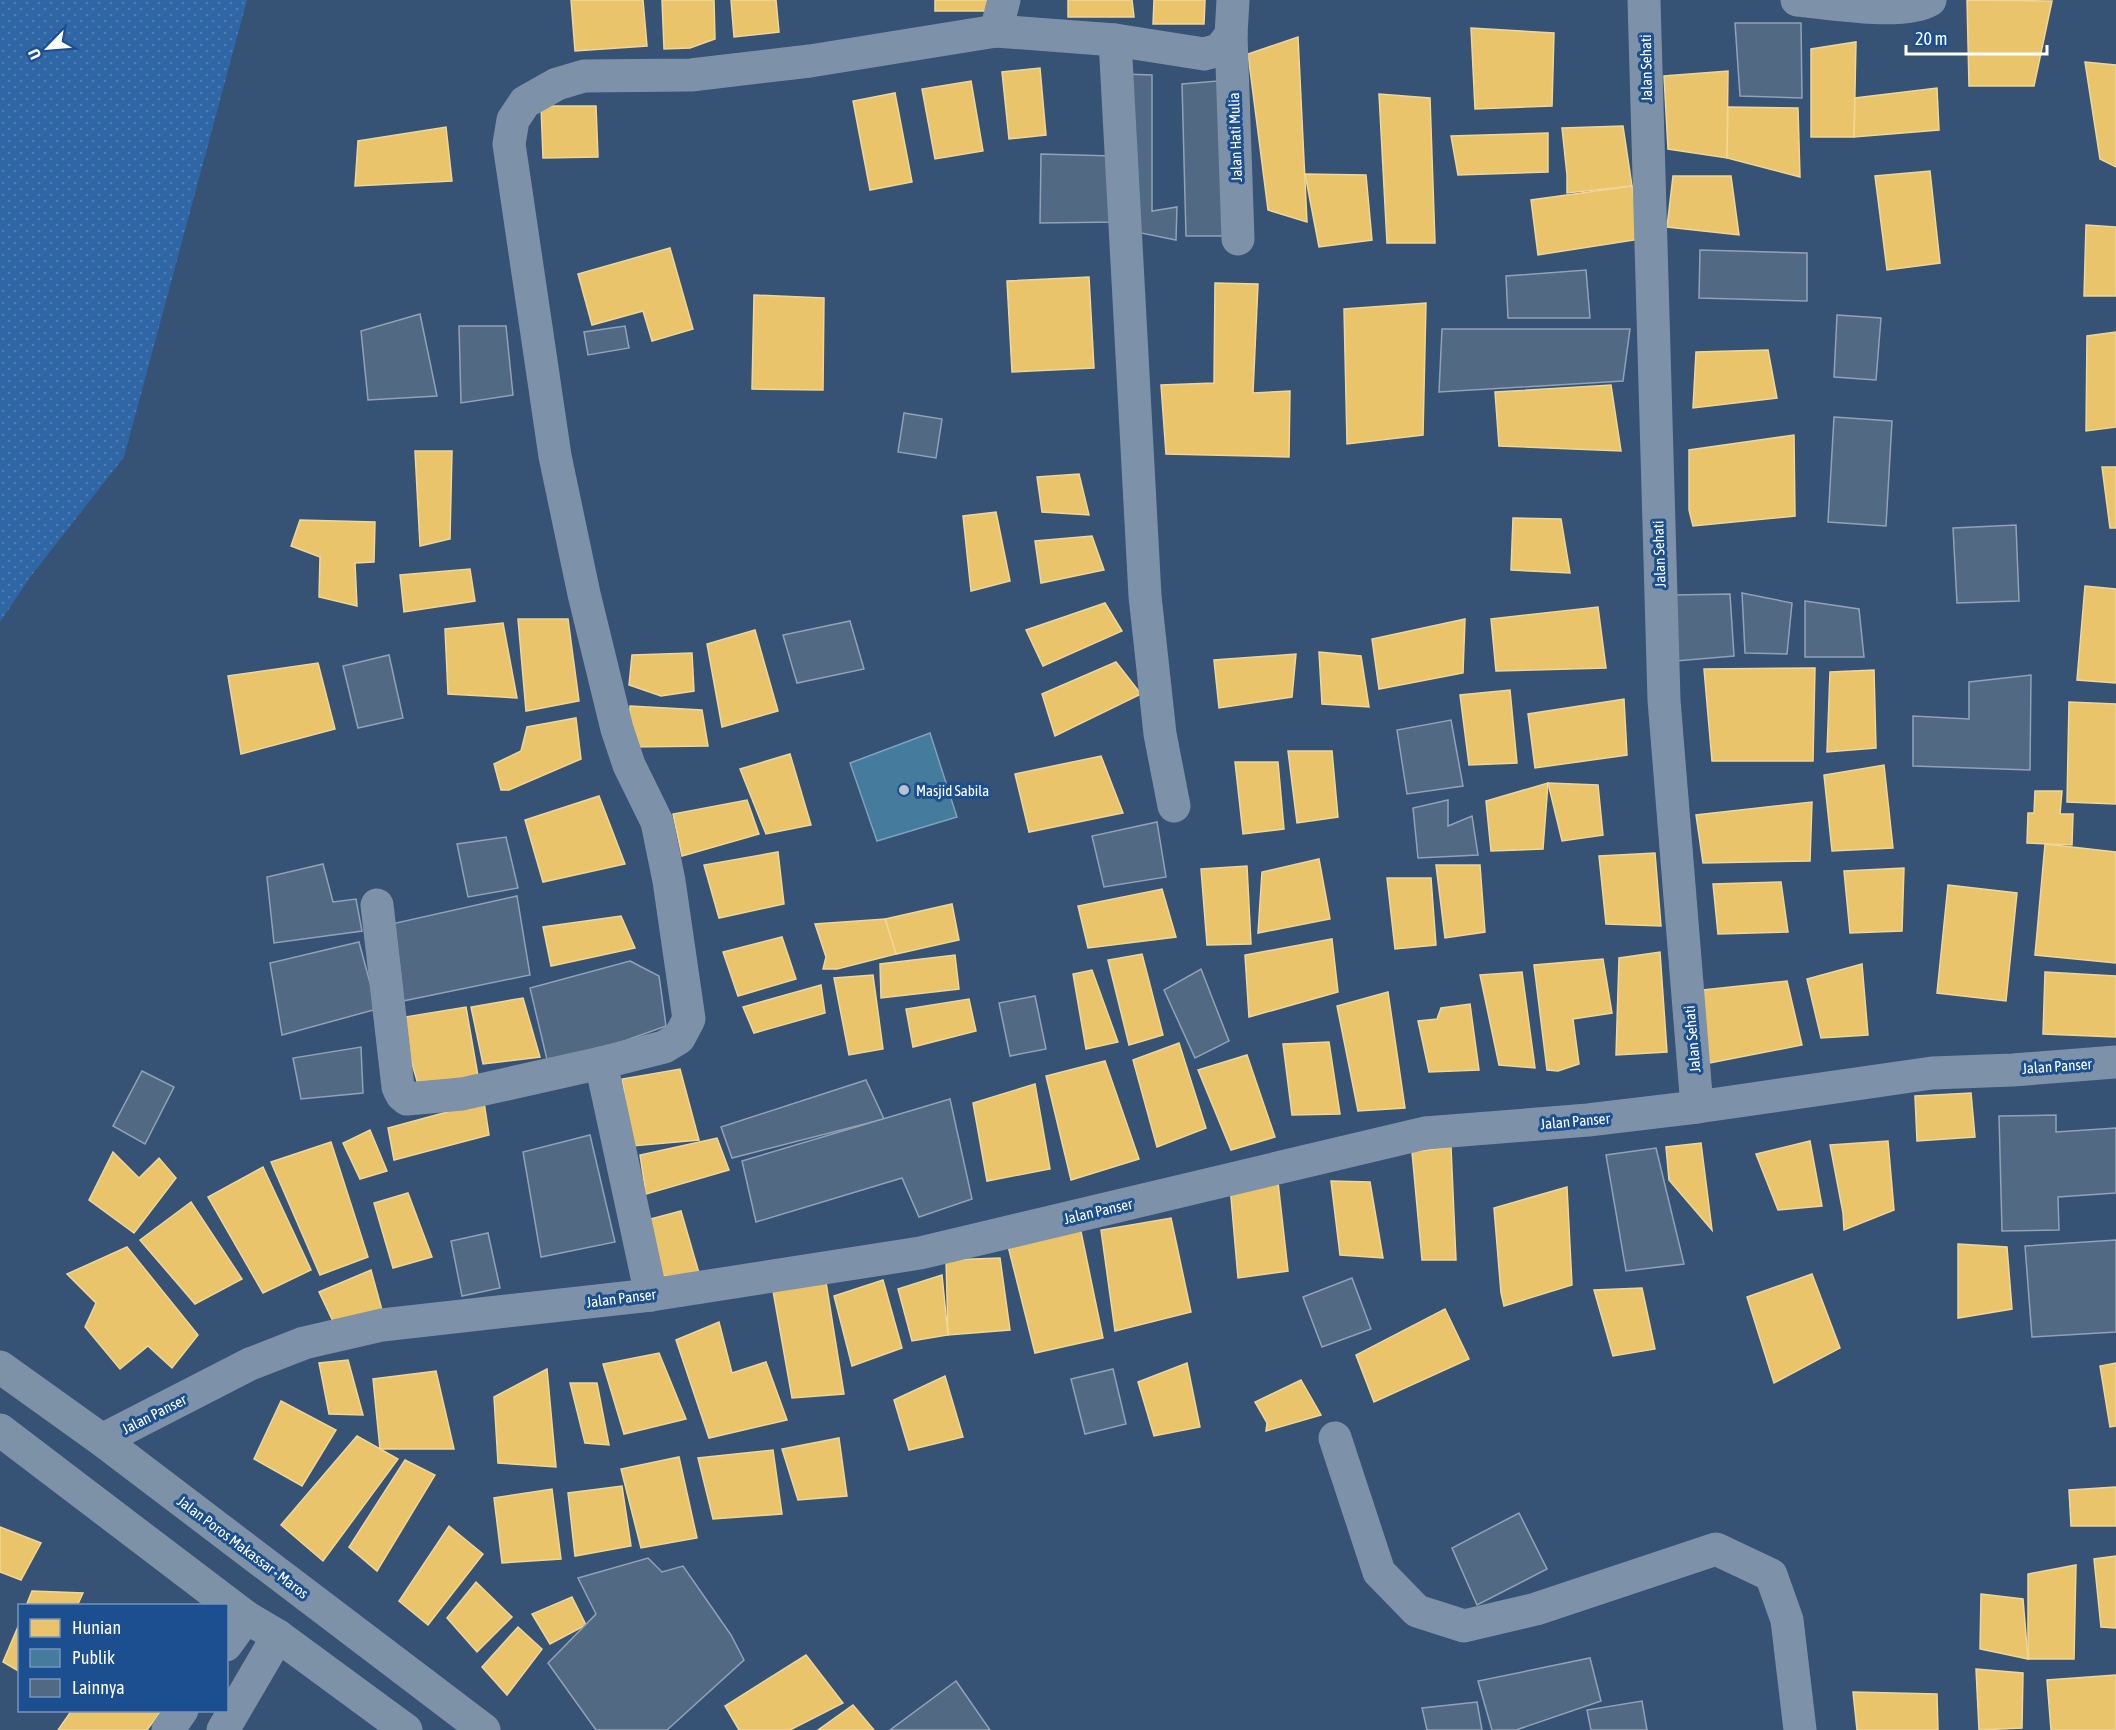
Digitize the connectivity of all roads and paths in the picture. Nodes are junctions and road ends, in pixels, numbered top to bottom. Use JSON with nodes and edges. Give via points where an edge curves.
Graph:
{"nodes":[{"id":1,"x":1004,"y":0,"type":"edge"},
{"id":2,"x":1233,"y":0,"type":"edge"},
{"id":3,"x":1644,"y":0,"type":"edge"},
{"id":4,"x":1797,"y":0,"type":"edge"},
{"id":5,"x":1930,"y":0,"type":"edge"},
{"id":6,"x":996,"y":31,"type":"junction"},
{"id":7,"x":1231,"y":35,"type":"junction"},
{"id":8,"x":1115,"y":40,"type":"junction"},
{"id":9,"x":1238,"y":239,"type":"dead end"},
{"id":10,"x":1174,"y":806,"type":"dead end"},
{"id":11,"x":377,"y":905,"type":"dead end"},
{"id":12,"x":2116,"y":1062,"type":"edge"},
{"id":13,"x":601,"y":1063,"type":"junction"},
{"id":14,"x":1697,"y":1107,"type":"junction"},
{"id":15,"x":651,"y":1295,"type":"junction"},
{"id":16,"x":0,"y":1367,"type":"edge"},
{"id":17,"x":0,"y":1430,"type":"edge"},
{"id":18,"x":1335,"y":1438,"type":"dead end"},
{"id":19,"x":102,"y":1440,"type":"junction"},
{"id":20,"x":246,"y":1617,"type":"junction"},
{"id":21,"x":278,"y":1636,"type":"junction"},
{"id":22,"x":228,"y":1642,"type":"edge"},
{"id":23,"x":181,"y":1712,"type":"edge"},
{"id":24,"x":168,"y":1730,"type":"edge"},
{"id":25,"x":223,"y":1730,"type":"edge"},
{"id":26,"x":406,"y":1730,"type":"edge"},
{"id":27,"x":484,"y":1730,"type":"edge"},
{"id":28,"x":1800,"y":1730,"type":"edge"}],
"edges":[{"from":1,"to":6,"type":"street"},
{"from":2,"to":7,"type":"street","name":"Jalan Hati Mulia"},
{"from":3,"to":14,"type":"street","name":"Jalan Sehati","via":[[1664,700]]},
{"from":4,"to":5,"type":"street","via":[[1887,8],[1921,6]]},
{"from":6,"to":8,"type":"street"},
{"from":6,"to":13,"type":"street","via":[[810,61],[691,75],[584,76],[557,84],[525,102],[513,120],[509,144],[555,456],[617,729],[629,765],[657,822],[689,1018],[679,1038],[664,1047]]},
{"from":7,"to":8,"type":"street","via":[[1219,50],[1204,54]]},
{"from":7,"to":9,"type":"street","name":"Jalan Hati Mulia"},
{"from":8,"to":10,"type":"street","via":[[1145,596],[1160,734]]},
{"from":11,"to":13,"type":"street","via":[[398,1087],[407,1099],[462,1094]]},
{"from":12,"to":14,"type":"street","name":"Jalan Panser","via":[[1932,1073]]},
{"from":13,"to":15,"type":"street"},
{"from":14,"to":15,"type":"street","name":"Jalan Panser","via":[[1425,1134],[920,1253]]},
{"from":15,"to":19,"type":"street","name":"Jalan Panser","via":[[382,1325],[304,1343],[250,1364]]},
{"from":16,"to":19,"type":"highway","name":"Jalan Poros Makassar - Maros"},
{"from":17,"to":20,"type":"highway"},
{"from":18,"to":28,"type":"street","via":[[1379,1572],[1417,1611],[1464,1626],[1536,1610],[1716,1549],[1771,1575],[1787,1620]]},
{"from":19,"to":27,"type":"highway","name":"Jalan Poros Makassar - Maros"},
{"from":20,"to":21,"type":"highway"},
{"from":20,"to":22,"type":"street"},
{"from":21,"to":25,"type":"street"},
{"from":21,"to":26,"type":"highway"},
{"from":23,"to":24,"type":"street"}]}
